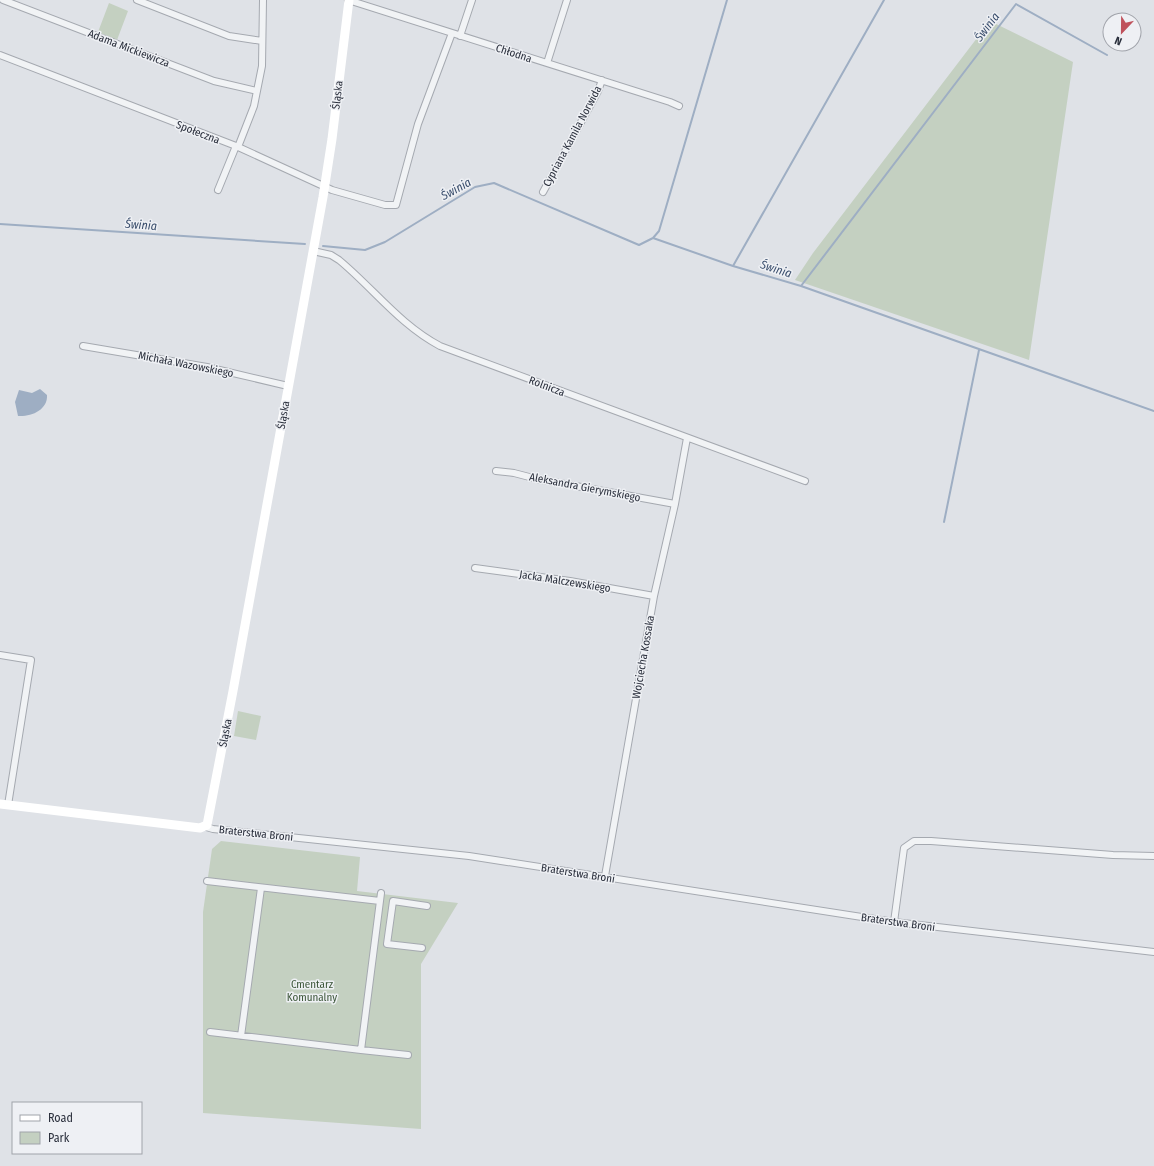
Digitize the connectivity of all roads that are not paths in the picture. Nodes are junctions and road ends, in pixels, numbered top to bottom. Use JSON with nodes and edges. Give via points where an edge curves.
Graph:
{"nodes":[{"id":1,"x":3,"y":0,"type":"edge"},
{"id":2,"x":137,"y":0,"type":"edge"},
{"id":3,"x":263,"y":0,"type":"edge"},
{"id":4,"x":348,"y":0,"type":"edge"},
{"id":5,"x":472,"y":0,"type":"edge"},
{"id":6,"x":567,"y":0,"type":"edge"},
{"id":7,"x":452,"y":33,"type":"junction"},
{"id":8,"x":460,"y":36,"type":"junction"},
{"id":9,"x":262,"y":42,"type":"junction"},
{"id":10,"x":0,"y":55,"type":"edge"},
{"id":11,"x":547,"y":63,"type":"junction"},
{"id":12,"x":602,"y":80,"type":"junction"},
{"id":13,"x":257,"y":91,"type":"junction"},
{"id":14,"x":679,"y":106,"type":"dead end"},
{"id":15,"x":237,"y":147,"type":"junction"},
{"id":16,"x":325,"y":187,"type":"junction"},
{"id":17,"x":218,"y":190,"type":"dead end"},
{"id":18,"x":543,"y":192,"type":"dead end"},
{"id":19,"x":313,"y":251,"type":"junction"},
{"id":20,"x":83,"y":346,"type":"dead end"},
{"id":21,"x":288,"y":386,"type":"junction"},
{"id":22,"x":687,"y":438,"type":"junction"},
{"id":23,"x":496,"y":471,"type":"dead end"},
{"id":24,"x":805,"y":481,"type":"dead end"},
{"id":25,"x":675,"y":504,"type":"junction"},
{"id":26,"x":475,"y":568,"type":"dead end"},
{"id":27,"x":654,"y":596,"type":"junction"},
{"id":28,"x":0,"y":655,"type":"edge"},
{"id":29,"x":4,"y":805,"type":"edge"},
{"id":30,"x":206,"y":827,"type":"junction"},
{"id":31,"x":1154,"y":856,"type":"edge"},
{"id":32,"x":605,"y":876,"type":"junction"},
{"id":33,"x":207,"y":881,"type":"dead end"},
{"id":34,"x":261,"y":888,"type":"junction"},
{"id":35,"x":380,"y":898,"type":"junction"},
{"id":36,"x":393,"y":901,"type":"junction"},
{"id":37,"x":427,"y":906,"type":"dead end"},
{"id":38,"x":894,"y":922,"type":"junction"},
{"id":39,"x":375,"y":942,"type":"junction"},
{"id":40,"x":387,"y":944,"type":"junction"},
{"id":41,"x":422,"y":948,"type":"dead end"},
{"id":42,"x":1154,"y":952,"type":"edge"},
{"id":43,"x":210,"y":1032,"type":"dead end"},
{"id":44,"x":242,"y":1036,"type":"junction"},
{"id":45,"x":361,"y":1050,"type":"junction"},
{"id":46,"x":408,"y":1055,"type":"dead end"}],
"edges":[{"from":1,"to":13,"type":"street","name":"Adama Mickiewicza","via":[[214,81]]},
{"from":2,"to":9,"type":"street","via":[[228,36]]},
{"from":3,"to":9,"type":"street"},
{"from":4,"to":7,"type":"street","name":"Chłodna"},
{"from":4,"to":16,"type":"street","name":"Śląska"},
{"from":5,"to":8,"type":"street"},
{"from":6,"to":11,"type":"street"},
{"from":7,"to":8,"type":"street","name":"Chłodna"},
{"from":7,"to":16,"type":"street","name":"Społeczna","via":[[418,124],[396,205],[385,205]]},
{"from":8,"to":11,"type":"street","name":"Chłodna"},
{"from":9,"to":13,"type":"street","via":[[262,66]]},
{"from":10,"to":15,"type":"street","name":"Społeczna"},
{"from":11,"to":12,"type":"street","name":"Chłodna"},
{"from":12,"to":14,"type":"street","name":"Chłodna"},
{"from":12,"to":18,"type":"street","name":"Cypriana Kamila Norwida"},
{"from":13,"to":15,"type":"street","via":[[254,106]]},
{"from":15,"to":16,"type":"street","name":"Społeczna"},
{"from":15,"to":17,"type":"street"},
{"from":16,"to":19,"type":"street","name":"Śląska"},
{"from":19,"to":21,"type":"street","name":"Śląska"},
{"from":19,"to":22,"type":"street","name":"Rolnicza","via":[[331,255],[339,260],[410,327],[440,346]]},
{"from":20,"to":21,"type":"street","name":"Michała Wazowskiego","via":[[207,367]]},
{"from":21,"to":30,"type":"street","name":"Śląska"},
{"from":22,"to":24,"type":"street","name":"Rolnicza"},
{"from":22,"to":25,"type":"street","name":"Wojciecha Kossaka"},
{"from":23,"to":25,"type":"street","name":"Aleksandra Gierymskiego"},
{"from":25,"to":27,"type":"street","name":"Wojciecha Kossaka"},
{"from":26,"to":27,"type":"street","name":"Jacka Malczewskiego"},
{"from":27,"to":32,"type":"street","name":"Wojciecha Kossaka"},
{"from":28,"to":29,"type":"street","via":[[31,660]]},
{"from":29,"to":30,"type":"street","name":"Braterstwa Broni"},
{"from":30,"to":32,"type":"street","name":"Braterstwa Broni","via":[[469,856]]},
{"from":31,"to":38,"type":"street","via":[[914,841],[904,848]]},
{"from":32,"to":38,"type":"street","name":"Braterstwa Broni"},
{"from":33,"to":34,"type":"street"},
{"from":34,"to":35,"type":"street"},
{"from":34,"to":44,"type":"street"},
{"from":35,"to":36,"type":"street"},
{"from":35,"to":39,"type":"street"},
{"from":36,"to":37,"type":"street"},
{"from":36,"to":40,"type":"street"},
{"from":38,"to":42,"type":"street","name":"Braterstwa Broni"},
{"from":39,"to":40,"type":"street"},
{"from":39,"to":45,"type":"street"},
{"from":40,"to":41,"type":"street"},
{"from":43,"to":44,"type":"street"},
{"from":44,"to":45,"type":"street"},
{"from":45,"to":46,"type":"street"}]}
